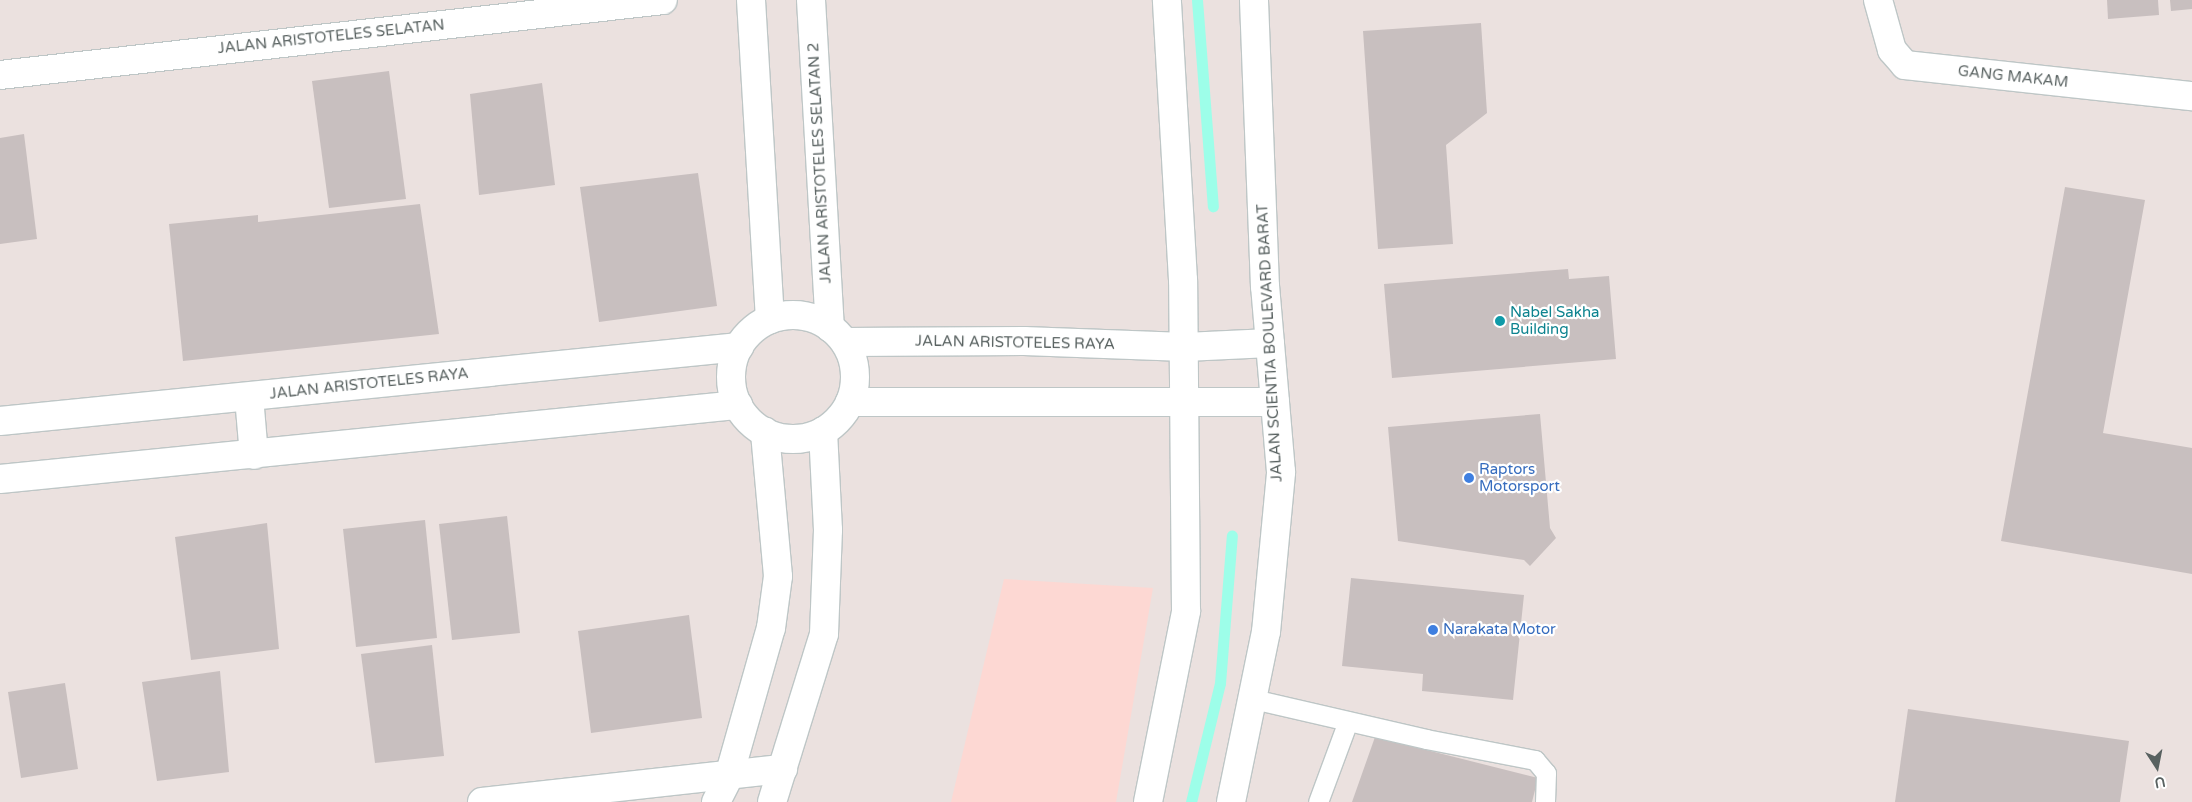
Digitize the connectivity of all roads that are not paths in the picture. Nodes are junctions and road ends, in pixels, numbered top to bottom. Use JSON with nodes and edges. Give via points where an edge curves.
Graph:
{"nodes":[{"id":1,"x":662,"y":0,"type":"edge"},
{"id":2,"x":751,"y":0,"type":"edge"},
{"id":3,"x":811,"y":0,"type":"edge"},
{"id":4,"x":1167,"y":0,"type":"edge"},
{"id":5,"x":1254,"y":0,"type":"edge"},
{"id":6,"x":1878,"y":0,"type":"edge"},
{"id":7,"x":0,"y":75,"type":"edge"},
{"id":8,"x":2192,"y":96,"type":"edge"},
{"id":9,"x":770,"y":319,"type":"junction"},
{"id":10,"x":837,"y":334,"type":"junction"},
{"id":11,"x":1270,"y":343,"type":"junction"},
{"id":12,"x":739,"y":347,"type":"junction"},
{"id":13,"x":1184,"y":347,"type":"junction"},
{"id":14,"x":249,"y":396,"type":"junction"},
{"id":15,"x":850,"y":402,"type":"junction"},
{"id":16,"x":1185,"y":402,"type":"junction"},
{"id":17,"x":1275,"y":402,"type":"junction"},
{"id":18,"x":738,"y":405,"type":"junction"},
{"id":19,"x":0,"y":422,"type":"edge"},
{"id":20,"x":823,"y":431,"type":"junction"},
{"id":21,"x":765,"y":432,"type":"junction"},
{"id":22,"x":254,"y":454,"type":"junction"},
{"id":23,"x":0,"y":479,"type":"edge"},
{"id":24,"x":1253,"y":698,"type":"junction"},
{"id":25,"x":1348,"y":721,"type":"junction"},
{"id":26,"x":783,"y":769,"type":"junction"},
{"id":27,"x":729,"y":776,"type":"junction"},
{"id":28,"x":482,"y":802,"type":"edge"},
{"id":29,"x":716,"y":802,"type":"edge"},
{"id":30,"x":772,"y":802,"type":"edge"},
{"id":31,"x":1148,"y":802,"type":"edge"},
{"id":32,"x":1231,"y":802,"type":"edge"},
{"id":33,"x":1318,"y":802,"type":"edge"},
{"id":34,"x":1545,"y":802,"type":"edge"}],
"edges":[{"from":1,"to":7,"type":"street","name":"JALAN ARISTOTELES SELATAN"},
{"from":2,"to":9,"type":"street"},
{"from":3,"to":10,"type":"street","name":"JALAN ARISTOTELES SELATAN 2"},
{"from":4,"to":13,"type":"street"},
{"from":5,"to":11,"type":"street","name":"JALAN SCIENTIA BOULEVARD BARAT"},
{"from":6,"to":8,"type":"street","name":"GANG MAKAM","via":[[1892,50],[1905,66]]},
{"from":9,"to":10,"type":"street","name":"JALAN ARISTOTELES RAYA","via":[[790,315],[811,317]]},
{"from":9,"to":12,"type":"street","name":"JALAN ARISTOTELES RAYA","via":[[752,331]]},
{"from":10,"to":13,"type":"street","name":"JALAN ARISTOTELES RAYA"},
{"from":10,"to":15,"type":"street","name":"JALAN ARISTOTELES RAYA","via":[[853,361],[856,382]]},
{"from":11,"to":13,"type":"street","name":"JALAN ARISTOTELES RAYA"},
{"from":11,"to":17,"type":"street","name":"JALAN SCIENTIA BOULEVARD BARAT"},
{"from":12,"to":14,"type":"street","name":"JALAN ARISTOTELES RAYA"},
{"from":12,"to":18,"type":"street","name":"JALAN ARISTOTELES RAYA","via":[[732,366],[732,386]]},
{"from":13,"to":16,"type":"street"},
{"from":14,"to":19,"type":"street","name":"JALAN ARISTOTELES RAYA"},
{"from":14,"to":22,"type":"street"},
{"from":15,"to":16,"type":"street"},
{"from":15,"to":20,"type":"street","name":"JALAN ARISTOTELES RAYA","via":[[840,419]]},
{"from":16,"to":17,"type":"street"},
{"from":16,"to":31,"type":"street","via":[[1186,611]]},
{"from":17,"to":24,"type":"street","name":"JALAN SCIENTIA BOULEVARD BARAT","via":[[1281,472],[1266,632]]},
{"from":18,"to":21,"type":"street","name":"JALAN ARISTOTELES RAYA","via":[[749,420]]},
{"from":18,"to":22,"type":"street"},
{"from":20,"to":21,"type":"street","name":"JALAN ARISTOTELES RAYA","via":[[804,438],[785,438]]},
{"from":20,"to":26,"type":"street","via":[[828,530],[824,634]]},
{"from":21,"to":27,"type":"street","via":[[778,576],[771,628]]},
{"from":22,"to":23,"type":"street"},
{"from":24,"to":25,"type":"lane"},
{"from":24,"to":32,"type":"street","name":"JALAN SCIENTIA BOULEVARD BARAT"},
{"from":25,"to":33,"type":"lane"},
{"from":25,"to":34,"type":"lane","via":[[1536,760],[1546,773]]},
{"from":26,"to":27,"type":"street"},
{"from":26,"to":30,"type":"street"},
{"from":27,"to":28,"type":"street"},
{"from":27,"to":29,"type":"street"}]}
